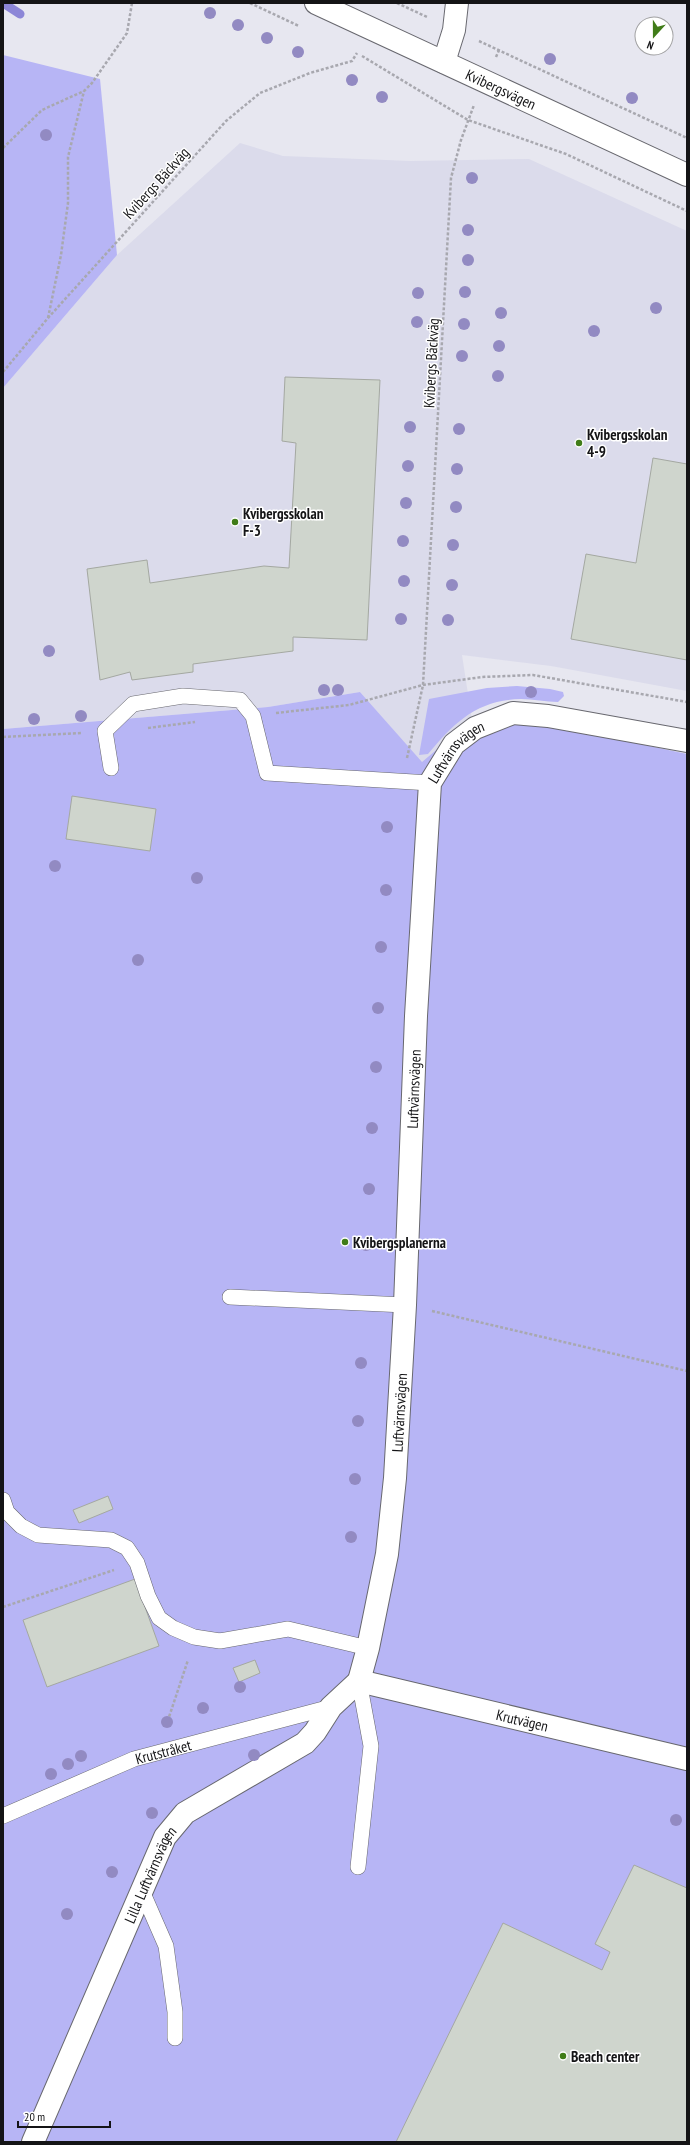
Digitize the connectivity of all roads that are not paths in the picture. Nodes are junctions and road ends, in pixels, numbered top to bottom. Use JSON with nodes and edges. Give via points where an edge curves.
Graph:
{"nodes":[{"id":1,"x":316,"y":3,"type":"edge"},
{"id":2,"x":457,"y":3,"type":"edge"},
{"id":3,"x":444,"y":62,"type":"junction"},
{"id":4,"x":687,"y":174,"type":"edge"},
{"id":5,"x":687,"y":741,"type":"edge"},
{"id":6,"x":111,"y":768,"type":"dead end"},
{"id":7,"x":430,"y":783,"type":"junction"},
{"id":8,"x":230,"y":1297,"type":"dead end"},
{"id":9,"x":405,"y":1305,"type":"junction"},
{"id":10,"x":3,"y":1500,"type":"edge"},
{"id":11,"x":368,"y":1648,"type":"junction"},
{"id":12,"x":359,"y":1681,"type":"junction"},
{"id":13,"x":330,"y":1707,"type":"junction"},
{"id":14,"x":687,"y":1759,"type":"edge"},
{"id":15,"x":3,"y":1816,"type":"edge"},
{"id":16,"x":358,"y":1867,"type":"dead end"},
{"id":17,"x":142,"y":1891,"type":"junction"},
{"id":18,"x":175,"y":2038,"type":"dead end"},
{"id":19,"x":33,"y":2142,"type":"edge"}],
"edges":[{"from":1,"to":3,"type":"street","name":"Kvibergsvägen"},
{"from":2,"to":3,"type":"street","via":[[454,30]]},
{"from":3,"to":4,"type":"street","name":"Kvibergsvägen"},
{"from":5,"to":7,"type":"street","name":"Luftvärnsvägen","via":[[548,716],[513,713],[474,728],[454,744]]},
{"from":6,"to":7,"type":"lane","via":[[105,731],[133,704],[184,696],[240,700],[253,716],[267,773]]},
{"from":7,"to":9,"type":"street","name":"Luftvärnsvägen","via":[[416,1016]]},
{"from":8,"to":9,"type":"lane"},
{"from":9,"to":11,"type":"street","name":"Luftvärnsvägen","via":[[395,1478],[387,1554]]},
{"from":10,"to":11,"type":"lane","via":[[7,1512],[21,1526],[38,1535],[111,1540],[127,1548],[137,1563],[148,1596],[159,1618],[173,1628],[194,1637],[220,1641],[288,1629]]},
{"from":11,"to":12,"type":"street","name":"Luftvärnsvägen"},
{"from":12,"to":13,"type":"street","name":"Lilla Luftvärnsvägen"},
{"from":12,"to":14,"type":"street","name":"Krutvägen"},
{"from":12,"to":16,"type":"lane","via":[[371,1746]]},
{"from":13,"to":15,"type":"lane","name":"Krutstråket","via":[[134,1759]]},
{"from":13,"to":17,"type":"street","name":"Lilla Luftvärnsvägen","via":[[305,1743],[185,1813],[165,1837]]},
{"from":17,"to":18,"type":"lane","via":[[166,1946],[175,2012]]},
{"from":17,"to":19,"type":"street","name":"Lilla Luftvärnsvägen"}]}
